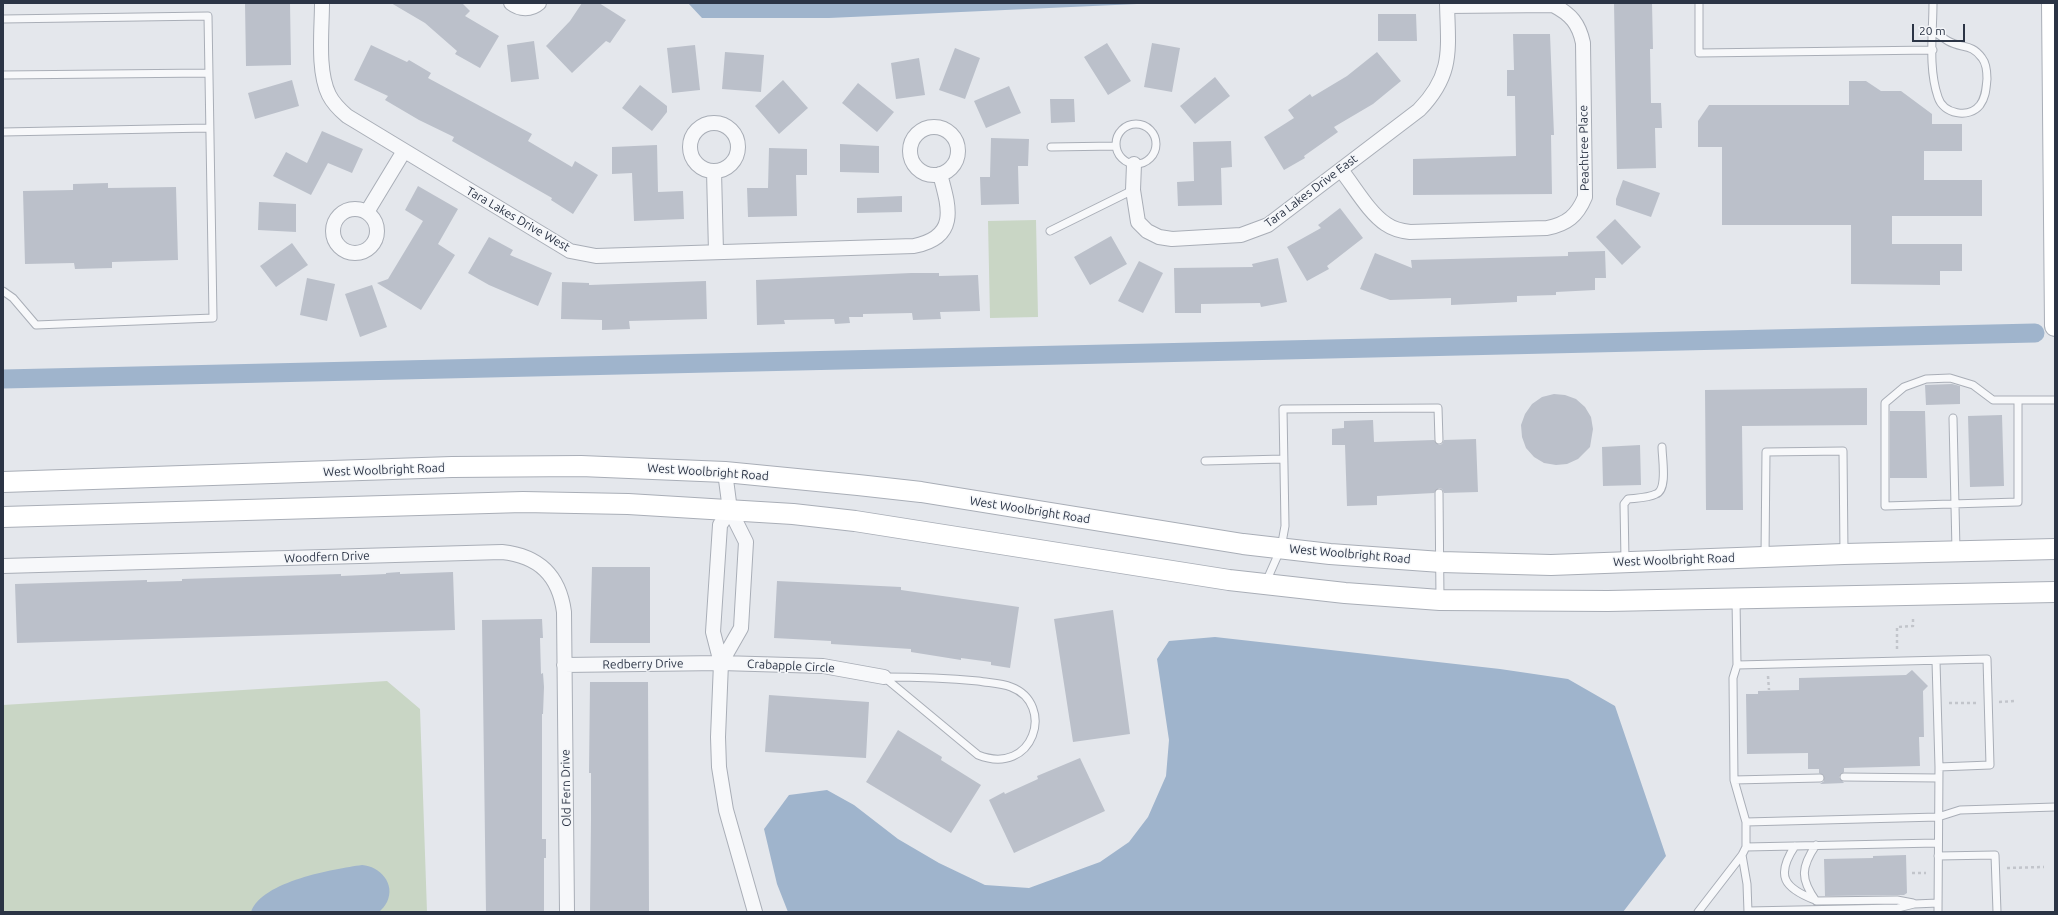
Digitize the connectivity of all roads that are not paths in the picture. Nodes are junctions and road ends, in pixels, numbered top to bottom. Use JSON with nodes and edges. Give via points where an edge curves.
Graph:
{"nodes":[{"id":1,"x":322,"y":3,"type":"edge"},
{"id":2,"x":511,"y":3,"type":"edge"},
{"id":3,"x":539,"y":3,"type":"edge"},
{"id":4,"x":1699,"y":3,"type":"edge"},
{"id":5,"x":1933,"y":3,"type":"edge"},
{"id":6,"x":2052,"y":3,"type":"edge"},
{"id":7,"x":1447,"y":5,"type":"edge"},
{"id":8,"x":3,"y":19,"type":"edge"},
{"id":9,"x":1933,"y":31,"type":"junction"},
{"id":10,"x":1933,"y":50,"type":"junction"},
{"id":11,"x":208,"y":74,"type":"junction"},
{"id":12,"x":3,"y":76,"type":"edge"},
{"id":13,"x":208,"y":128,"type":"junction"},
{"id":14,"x":3,"y":132,"type":"edge"},
{"id":15,"x":1116,"y":146,"type":"junction"},
{"id":16,"x":1051,"y":147,"type":"dead end"},
{"id":17,"x":404,"y":151,"type":"junction"},
{"id":18,"x":1134,"y":164,"type":"junction"},
{"id":19,"x":1341,"y":170,"type":"junction"},
{"id":20,"x":714,"y":171,"type":"dead end"},
{"id":21,"x":940,"y":174,"type":"dead end"},
{"id":22,"x":1133,"y":190,"type":"junction"},
{"id":23,"x":367,"y":212,"type":"dead end"},
{"id":24,"x":1050,"y":231,"type":"dead end"},
{"id":25,"x":716,"y":252,"type":"junction"},
{"id":26,"x":3,"y":291,"type":"edge"},
{"id":27,"x":2055,"y":326,"type":"edge"},
{"id":28,"x":2018,"y":400,"type":"junction"},
{"id":29,"x":2055,"y":400,"type":"edge"},
{"id":30,"x":1953,"y":418,"type":"dead end"},
{"id":31,"x":1438,"y":440,"type":"dead end"},
{"id":32,"x":1662,"y":447,"type":"dead end"},
{"id":33,"x":1283,"y":459,"type":"junction"},
{"id":34,"x":1205,"y":461,"type":"dead end"},
{"id":35,"x":725,"y":472,"type":"junction"},
{"id":36,"x":3,"y":482,"type":"edge"},
{"id":37,"x":1439,"y":493,"type":"dead end"},
{"id":38,"x":1954,"y":504,"type":"junction"},
{"id":39,"x":730,"y":510,"type":"junction"},
{"id":40,"x":3,"y":517,"type":"edge"},
{"id":41,"x":1281,"y":548,"type":"junction"},
{"id":42,"x":2055,"y":549,"type":"edge"},
{"id":43,"x":1956,"y":551,"type":"junction"},
{"id":44,"x":1844,"y":554,"type":"junction"},
{"id":45,"x":1765,"y":556,"type":"junction"},
{"id":46,"x":1441,"y":562,"type":"junction"},
{"id":47,"x":1625,"y":562,"type":"junction"},
{"id":48,"x":3,"y":566,"type":"edge"},
{"id":49,"x":1266,"y":584,"type":"junction"},
{"id":50,"x":2055,"y":592,"type":"edge"},
{"id":51,"x":1736,"y":599,"type":"junction"},
{"id":52,"x":1440,"y":600,"type":"junction"},
{"id":53,"x":1936,"y":661,"type":"junction"},
{"id":54,"x":722,"y":663,"type":"junction"},
{"id":55,"x":564,"y":665,"type":"junction"},
{"id":56,"x":1737,"y":665,"type":"junction"},
{"id":57,"x":884,"y":677,"type":"junction"},
{"id":58,"x":1939,"y":767,"type":"junction"},
{"id":59,"x":1844,"y":777,"type":"dead end"},
{"id":60,"x":1820,"y":778,"type":"dead end"},
{"id":61,"x":1938,"y":778,"type":"junction"},
{"id":62,"x":1734,"y":780,"type":"junction"},
{"id":63,"x":2055,"y":807,"type":"edge"},
{"id":64,"x":1938,"y":817,"type":"junction"},
{"id":65,"x":1746,"y":822,"type":"junction"},
{"id":66,"x":1938,"y":843,"type":"junction"},
{"id":67,"x":1795,"y":846,"type":"junction"},
{"id":68,"x":1816,"y":846,"type":"junction"},
{"id":69,"x":1746,"y":847,"type":"junction"},
{"id":70,"x":1742,"y":855,"type":"junction"},
{"id":71,"x":1938,"y":856,"type":"junction"},
{"id":72,"x":1816,"y":901,"type":"junction"},
{"id":73,"x":1914,"y":904,"type":"junction"},
{"id":74,"x":1938,"y":904,"type":"junction"},
{"id":75,"x":1748,"y":911,"type":"edge"},
{"id":76,"x":567,"y":912,"type":"edge"},
{"id":77,"x":755,"y":912,"type":"edge"},
{"id":78,"x":1698,"y":912,"type":"edge"},
{"id":79,"x":1938,"y":912,"type":"edge"},
{"id":80,"x":1996,"y":912,"type":"edge"}],
"edges":[{"from":1,"to":17,"type":"street","name":"Tara Lakes Drive West","via":[[324,82],[329,95],[347,116]]},
{"from":2,"to":3,"type":"street","via":[[521,8],[529,8]]},
{"from":4,"to":10,"type":"lane","via":[[1699,53]]},
{"from":5,"to":9,"type":"lane"},
{"from":6,"to":27,"type":"main road"},
{"from":7,"to":19,"type":"street","name":"Tara Lakes Drive East","via":[[1447,60],[1437,91],[1419,110]]},
{"from":7,"to":19,"type":"street","name":"Peachtree Place","via":[[1553,6],[1565,11],[1574,19],[1583,44],[1585,198],[1580,209],[1571,219],[1547,228],[1410,232],[1397,230],[1376,216]]},
{"from":8,"to":11,"type":"lane","via":[[208,16]]},
{"from":9,"to":10,"type":"lane"},
{"from":9,"to":10,"type":"lane","via":[[1949,42],[1974,48],[1984,60],[1987,75],[1986,93],[1980,106],[1965,114],[1950,112],[1938,99],[1933,72]]},
{"from":11,"to":12,"type":"lane"},
{"from":11,"to":13,"type":"lane"},
{"from":13,"to":14,"type":"lane"},
{"from":13,"to":26,"type":"lane","via":[[213,318],[36,325],[13,298]]},
{"from":15,"to":16,"type":"lane"},
{"from":15,"to":18,"type":"lane","via":[[1122,158]]},
{"from":15,"to":18,"type":"lane","via":[[1120,132],[1131,125],[1145,126],[1150,130],[1156,143],[1155,150],[1147,161]]},
{"from":17,"to":23,"type":"street"},
{"from":17,"to":25,"type":"street","name":"Tara Lakes Drive West","via":[[570,250],[596,256]]},
{"from":18,"to":22,"type":"street","name":"Tara Lakes Drive East"},
{"from":19,"to":22,"type":"street","name":"Tara Lakes Drive East","via":[[1268,226],[1255,232],[1226,237],[1172,239],[1159,237],[1147,231],[1138,222]]},
{"from":20,"to":25,"type":"street"},
{"from":21,"to":25,"type":"street","name":"Tara Lakes Drive West","via":[[949,205],[948,217],[936,238],[926,244]]},
{"from":22,"to":24,"type":"lane"},
{"from":28,"to":29,"type":"lane"},
{"from":28,"to":38,"type":"lane","via":[[2018,502]]},
{"from":28,"to":38,"type":"lane","via":[[1993,400],[1974,385],[1950,378],[1920,381],[1904,388],[1885,403],[1885,506]]},
{"from":30,"to":38,"type":"lane"},
{"from":31,"to":33,"type":"lane","via":[[1438,408],[1283,409]]},
{"from":32,"to":47,"type":"lane","via":[[1664,480],[1661,491],[1628,499],[1624,504]]},
{"from":33,"to":34,"type":"lane"},
{"from":33,"to":41,"type":"lane","via":[[1285,526]]},
{"from":35,"to":36,"type":"main road","name":"West Woolbright Road","via":[[516,466]]},
{"from":35,"to":39,"type":"street"},
{"from":35,"to":41,"type":"main road","name":"West Woolbright Road","via":[[921,492],[1188,536]]},
{"from":37,"to":46,"type":"lane"},
{"from":38,"to":43,"type":"lane"},
{"from":39,"to":40,"type":"main road","via":[[628,504],[523,502]]},
{"from":39,"to":49,"type":"main road","via":[[793,514],[904,527]]},
{"from":39,"to":54,"type":"street","via":[[720,525],[713,632]]},
{"from":39,"to":54,"type":"street","via":[[746,542],[741,628]]},
{"from":41,"to":46,"type":"main road","name":"West Woolbright Road"},
{"from":41,"to":49,"type":"lane"},
{"from":42,"to":43,"type":"main road","name":"West Woolbright Road"},
{"from":43,"to":44,"type":"main road","name":"West Woolbright Road"},
{"from":44,"to":45,"type":"main road","name":"West Woolbright Road"},
{"from":44,"to":45,"type":"lane","via":[[1843,451],[1766,452]]},
{"from":45,"to":47,"type":"main road","name":"West Woolbright Road"},
{"from":46,"to":47,"type":"main road","name":"West Woolbright Road","via":[[1498,565]]},
{"from":46,"to":52,"type":"lane"},
{"from":48,"to":55,"type":"street","name":"Woodfern Drive","via":[[516,553],[541,565],[558,586],[564,612]]},
{"from":49,"to":52,"type":"main road"},
{"from":50,"to":51,"type":"main road"},
{"from":51,"to":52,"type":"main road","via":[[1549,602]]},
{"from":51,"to":56,"type":"lane"},
{"from":53,"to":56,"type":"lane"},
{"from":53,"to":58,"type":"lane"},
{"from":53,"to":58,"type":"lane","via":[[1987,659],[1990,765]]},
{"from":54,"to":55,"type":"street","name":"Redberry Drive"},
{"from":54,"to":57,"type":"street","name":"Crabapple Circle","via":[[823,666]]},
{"from":54,"to":77,"type":"street","via":[[718,708],[719,766],[726,810]]},
{"from":55,"to":76,"type":"street","name":"Old Fern Drive"},
{"from":56,"to":62,"type":"lane","via":[[1733,678]]},
{"from":57,"to":57,"type":"lane","via":[[940,677],[1012,687],[1022,694],[1033,709],[1035,727],[1031,739],[1024,749],[1008,758],[989,760],[978,755]]},
{"from":58,"to":61,"type":"lane"},
{"from":59,"to":61,"type":"lane"},
{"from":60,"to":62,"type":"lane"},
{"from":61,"to":64,"type":"lane"},
{"from":62,"to":65,"type":"lane"},
{"from":63,"to":64,"type":"lane","via":[[1960,810]]},
{"from":64,"to":65,"type":"lane"},
{"from":64,"to":66,"type":"lane"},
{"from":65,"to":69,"type":"lane"},
{"from":66,"to":68,"type":"lane"},
{"from":66,"to":71,"type":"lane"},
{"from":67,"to":68,"type":"lane"},
{"from":67,"to":69,"type":"lane"},
{"from":67,"to":72,"type":"lane","via":[[1786,860],[1784,872],[1788,885],[1798,894]]},
{"from":68,"to":72,"type":"lane","via":[[1806,860],[1804,873],[1806,888]]},
{"from":69,"to":70,"type":"lane"},
{"from":70,"to":75,"type":"lane","via":[[1748,884]]},
{"from":70,"to":78,"type":"lane"},
{"from":71,"to":74,"type":"lane"},
{"from":71,"to":80,"type":"lane","via":[[1995,855]]},
{"from":72,"to":73,"type":"lane","via":[[1897,900]]},
{"from":73,"to":74,"type":"lane"},
{"from":73,"to":75,"type":"lane","via":[[1898,908]]},
{"from":74,"to":79,"type":"lane"}]}
